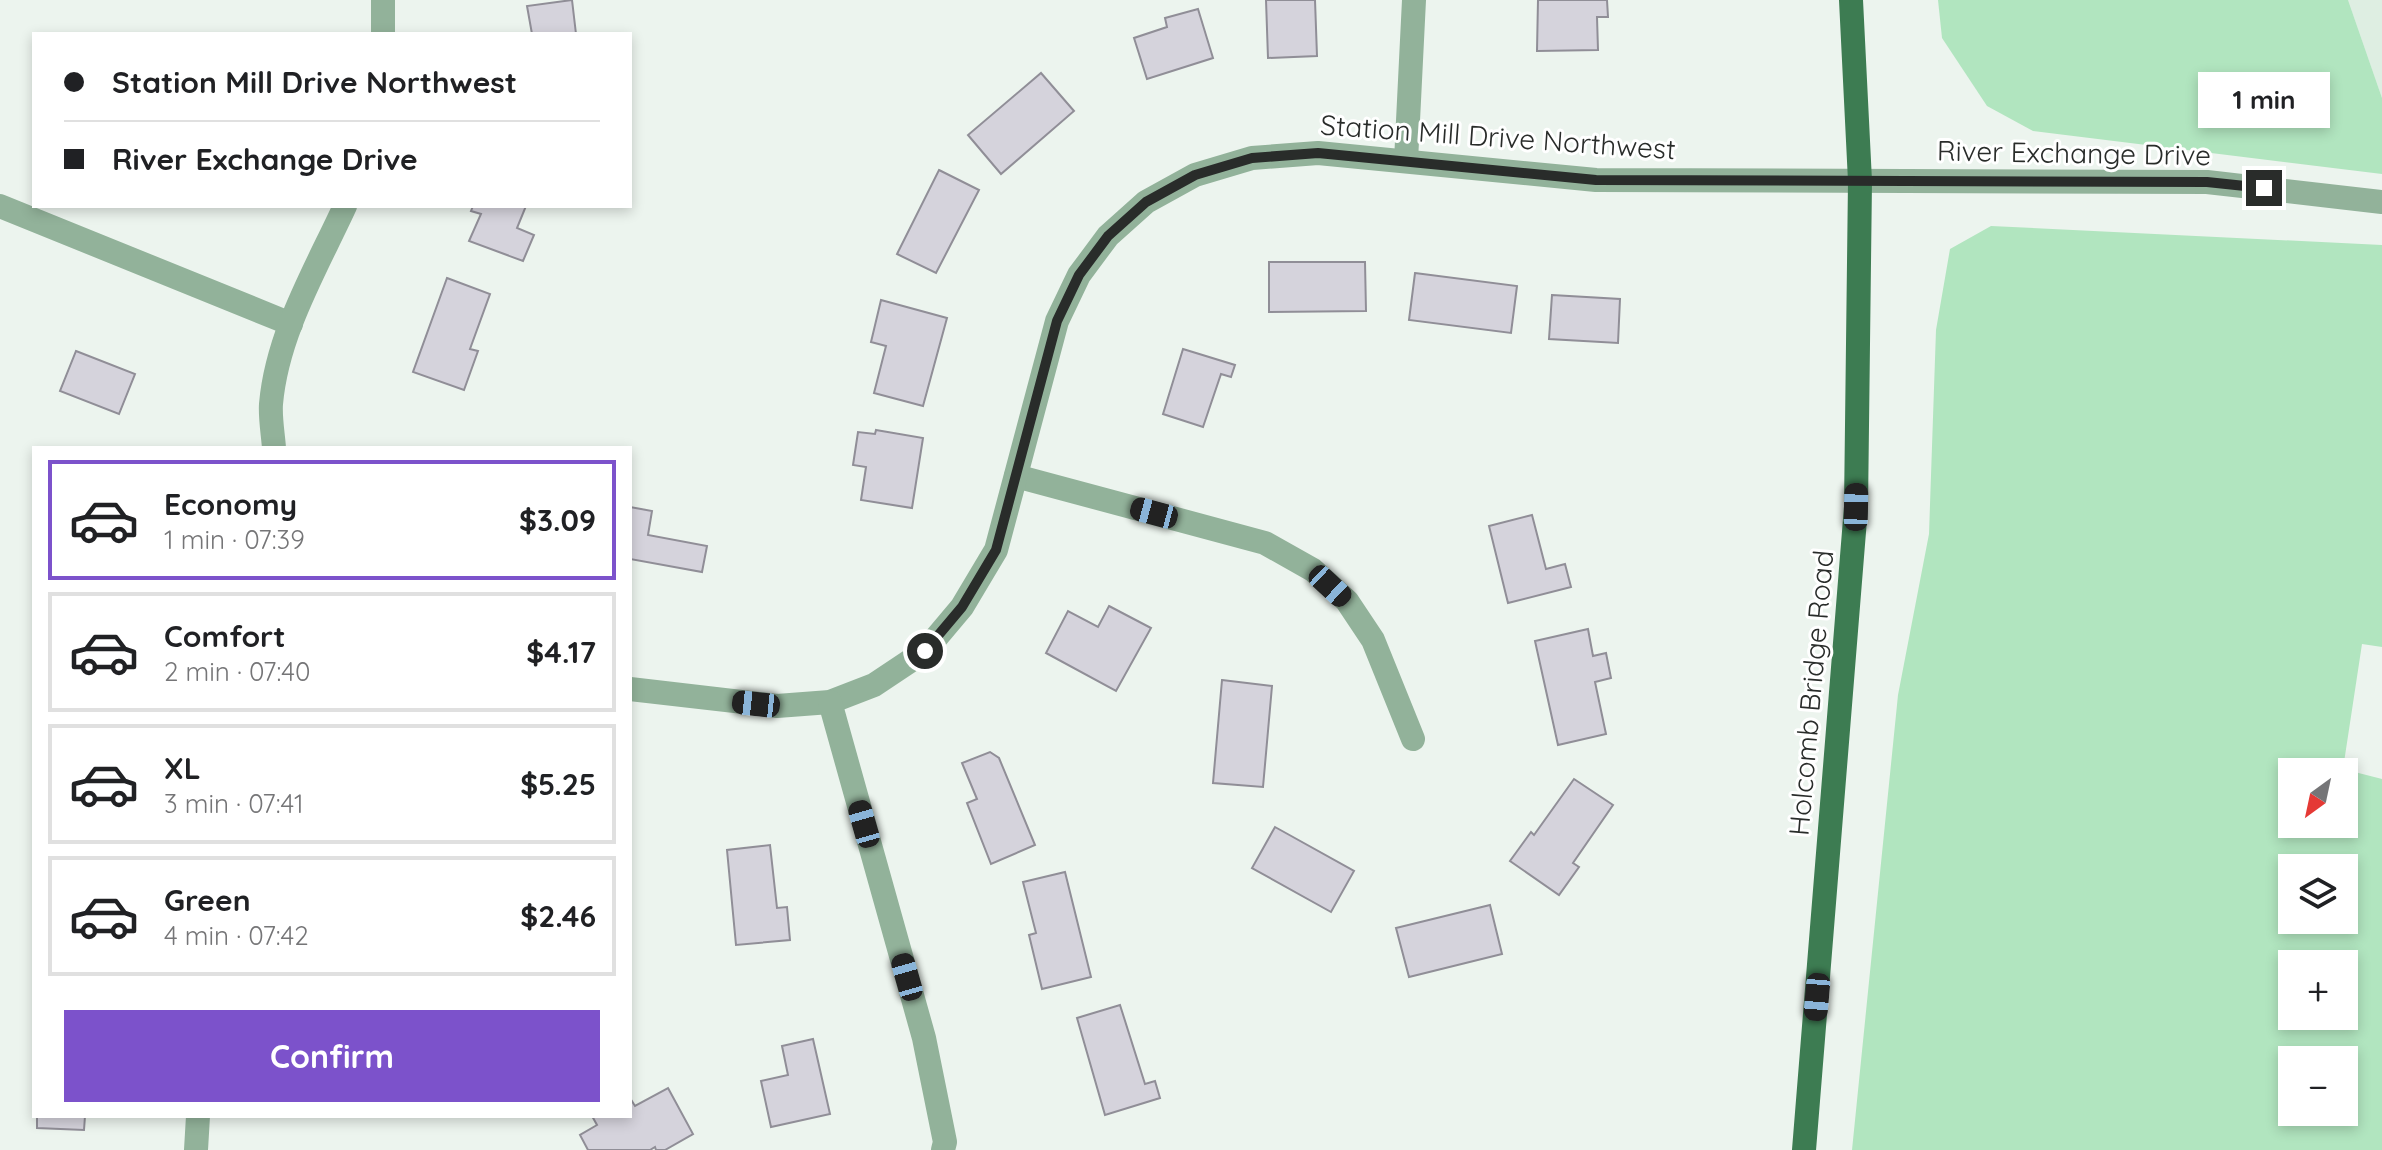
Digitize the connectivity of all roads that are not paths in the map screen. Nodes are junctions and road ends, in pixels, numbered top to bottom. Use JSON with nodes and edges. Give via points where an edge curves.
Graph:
{"nodes":[{"id":1,"x":383,"y":0,"type":"edge"},
{"id":2,"x":1414,"y":0,"type":"edge"},
{"id":3,"x":1851,"y":0,"type":"edge"},
{"id":4,"x":383,"y":32,"type":"edge"},
{"id":5,"x":1406,"y":161,"type":"junction"},
{"id":6,"x":1860,"y":181,"type":"junction"},
{"id":7,"x":2382,"y":202,"type":"edge"},
{"id":8,"x":0,"y":206,"type":"edge"},
{"id":9,"x":344,"y":208,"type":"edge"},
{"id":10,"x":291,"y":324,"type":"junction"},
{"id":11,"x":274,"y":446,"type":"edge"},
{"id":12,"x":1016,"y":476,"type":"junction"},
{"id":13,"x":632,"y":689,"type":"edge"},
{"id":14,"x":830,"y":702,"type":"junction"},
{"id":15,"x":1413,"y":739,"type":"dead end"},
{"id":16,"x":198,"y":1118,"type":"edge"},
{"id":17,"x":196,"y":1150,"type":"edge"},
{"id":18,"x":943,"y":1150,"type":"edge"},
{"id":19,"x":1804,"y":1150,"type":"edge"}],
"edges":[{"from":1,"to":4,"type":"street"},
{"from":2,"to":5,"type":"street"},
{"from":3,"to":6,"type":"main road","name":"Holcomb Bridge Road"},
{"from":5,"to":6,"type":"street","name":"Station Mill Drive Northwest","via":[[1596,180]]},
{"from":5,"to":12,"type":"street","name":"Station Mill Drive Northwest","via":[[1318,153],[1252,158],[1195,175],[1146,202],[1108,236],[1079,275],[1057,321]]},
{"from":6,"to":7,"type":"street","name":"River Exchange Drive","via":[[2207,182]]},
{"from":6,"to":19,"type":"main road","name":"Holcomb Bridge Road","via":[[1856,507]]},
{"from":8,"to":10,"type":"street"},
{"from":9,"to":10,"type":"street"},
{"from":10,"to":11,"type":"street","via":[[271,407]]},
{"from":12,"to":14,"type":"street","name":"Station Mill Drive Northwest","via":[[996,550],[962,607],[925,651],[874,685]]},
{"from":12,"to":15,"type":"street","via":[[1265,543],[1313,570],[1347,601],[1373,640]]},
{"from":13,"to":14,"type":"street","name":"Station Mill Drive Northwest","via":[[777,706]]},
{"from":14,"to":18,"type":"street","via":[[924,1038]]},
{"from":16,"to":17,"type":"street"}]}
